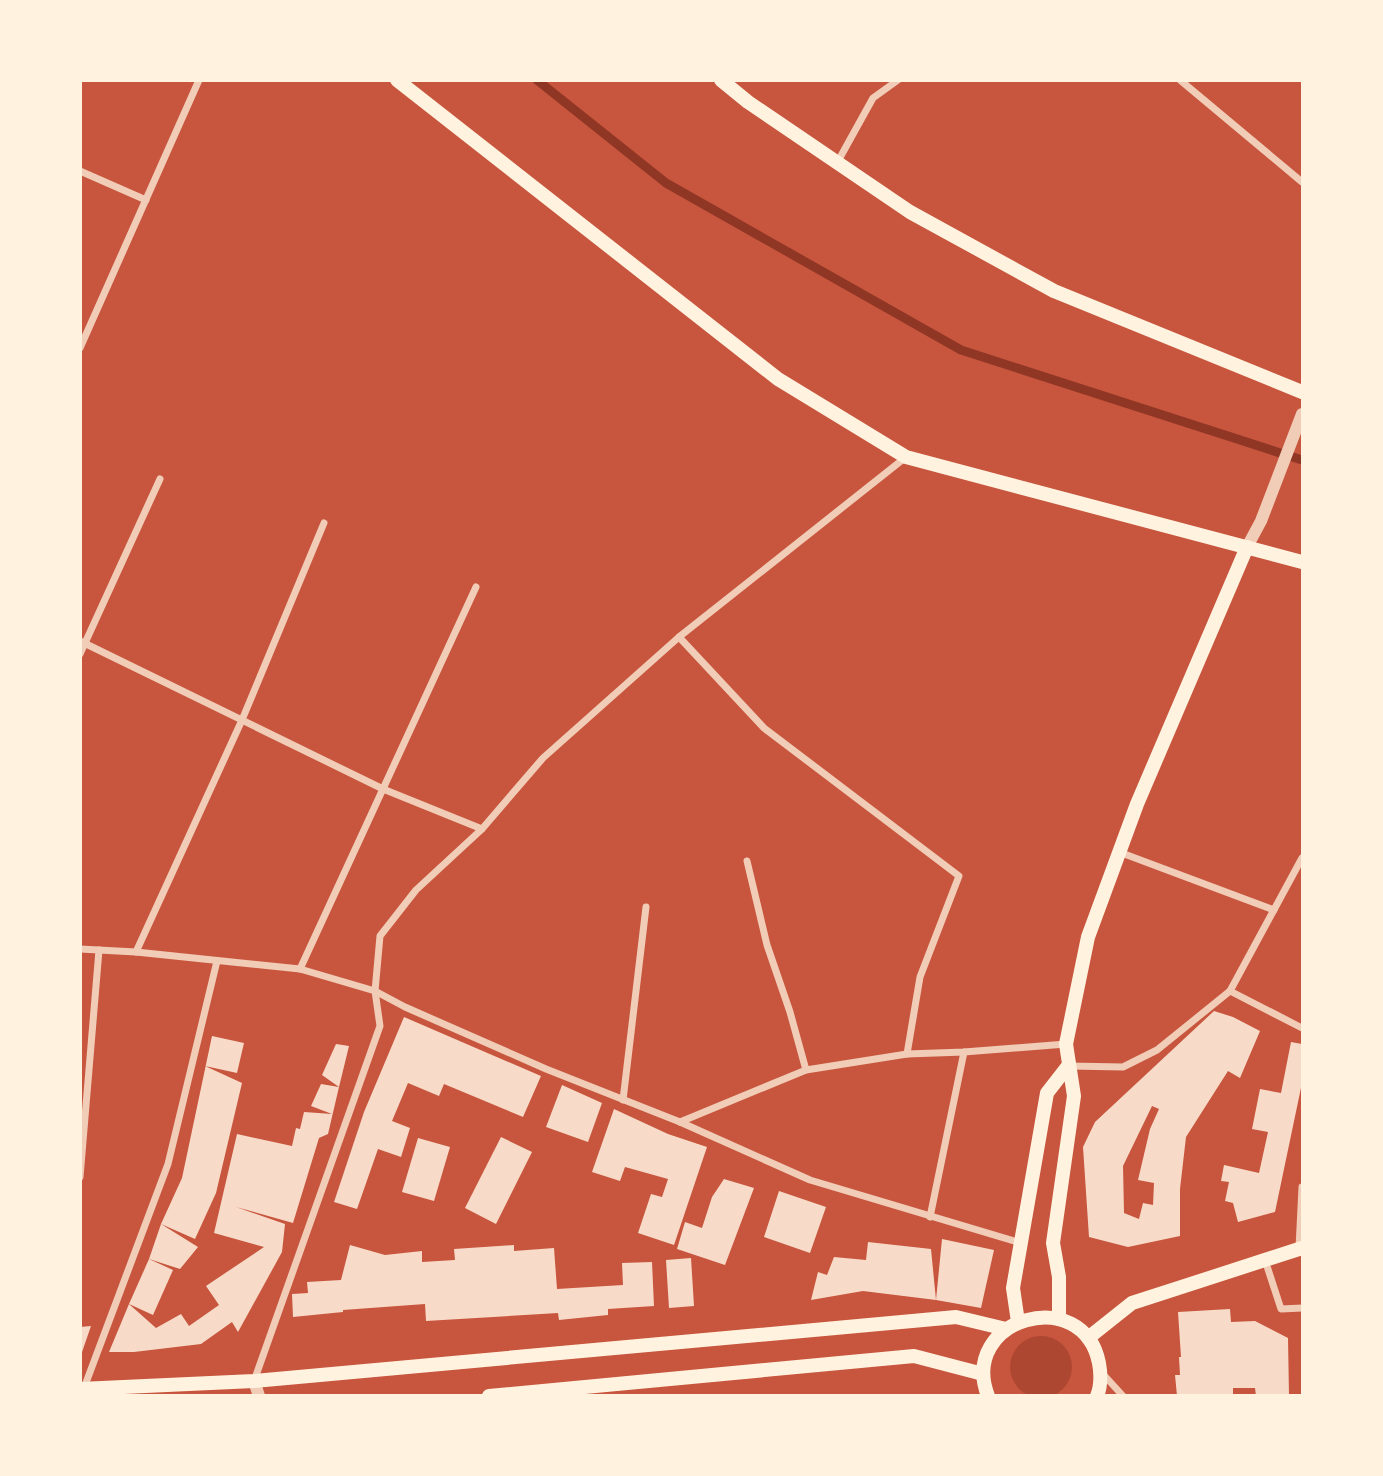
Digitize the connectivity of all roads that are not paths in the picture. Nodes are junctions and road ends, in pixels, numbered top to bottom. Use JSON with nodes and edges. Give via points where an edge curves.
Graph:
{"nodes":[{"id":1,"x":199,"y":80,"type":"edge"},
{"id":2,"x":397,"y":80,"type":"edge"},
{"id":3,"x":721,"y":80,"type":"edge"},
{"id":4,"x":898,"y":80,"type":"edge"},
{"id":5,"x":1180,"y":80,"type":"edge"},
{"id":6,"x":837,"y":163,"type":"junction"},
{"id":7,"x":80,"y":171,"type":"edge"},
{"id":8,"x":1303,"y":182,"type":"edge"},
{"id":9,"x":146,"y":200,"type":"junction"},
{"id":10,"x":80,"y":348,"type":"edge"},
{"id":11,"x":1303,"y":392,"type":"edge"},
{"id":12,"x":1302,"y":415,"type":"edge"},
{"id":13,"x":906,"y":457,"type":"junction"},
{"id":14,"x":160,"y":479,"type":"dead end"},
{"id":15,"x":324,"y":523,"type":"dead end"},
{"id":16,"x":1247,"y":547,"type":"junction"},
{"id":17,"x":1303,"y":562,"type":"edge"},
{"id":18,"x":476,"y":587,"type":"dead end"},
{"id":19,"x":679,"y":637,"type":"junction"},
{"id":20,"x":83,"y":643,"type":"edge"},
{"id":21,"x":80,"y":654,"type":"edge"},
{"id":22,"x":242,"y":720,"type":"junction"},
{"id":23,"x":383,"y":789,"type":"junction"},
{"id":24,"x":482,"y":830,"type":"junction"},
{"id":25,"x":1118,"y":852,"type":"junction"},
{"id":26,"x":1303,"y":858,"type":"edge"},
{"id":27,"x":747,"y":861,"type":"dead end"},
{"id":28,"x":646,"y":907,"type":"dead end"},
{"id":29,"x":1274,"y":910,"type":"junction"},
{"id":30,"x":80,"y":949,"type":"edge"},
{"id":31,"x":99,"y":950,"type":"junction"},
{"id":32,"x":136,"y":952,"type":"junction"},
{"id":33,"x":217,"y":961,"type":"junction"},
{"id":34,"x":300,"y":969,"type":"junction"},
{"id":35,"x":375,"y":991,"type":"junction"},
{"id":36,"x":1230,"y":991,"type":"junction"},
{"id":37,"x":1303,"y":1028,"type":"edge"},
{"id":38,"x":1066,"y":1044,"type":"junction"},
{"id":39,"x":964,"y":1052,"type":"junction"},
{"id":40,"x":907,"y":1054,"type":"junction"},
{"id":41,"x":1068,"y":1066,"type":"junction"},
{"id":42,"x":806,"y":1070,"type":"junction"},
{"id":43,"x":624,"y":1100,"type":"junction"},
{"id":44,"x":680,"y":1122,"type":"junction"},
{"id":45,"x":80,"y":1177,"type":"edge"},
{"id":46,"x":1303,"y":1187,"type":"edge"},
{"id":47,"x":930,"y":1217,"type":"junction"},
{"id":48,"x":1021,"y":1243,"type":"junction"},
{"id":49,"x":1301,"y":1248,"type":"edge"},
{"id":50,"x":1264,"y":1259,"type":"junction"},
{"id":51,"x":1303,"y":1308,"type":"edge"},
{"id":52,"x":1059,"y":1319,"type":"junction"},
{"id":53,"x":1012,"y":1326,"type":"junction"},
{"id":54,"x":1088,"y":1338,"type":"junction"},
{"id":55,"x":1101,"y":1373,"type":"junction"},
{"id":56,"x":256,"y":1388,"type":"edge"},
{"id":57,"x":985,"y":1388,"type":"edge"},
{"id":58,"x":82,"y":1391,"type":"edge"},
{"id":59,"x":489,"y":1395,"type":"edge"},
{"id":60,"x":1097,"y":1395,"type":"edge"},
{"id":61,"x":1123,"y":1395,"type":"edge"}],
"edges":[{"from":1,"to":9,"type":"street"},
{"from":2,"to":13,"type":"main road","via":[[778,379]]},
{"from":3,"to":6,"type":"main road"},
{"from":4,"to":6,"type":"street","via":[[873,98]]},
{"from":5,"to":8,"type":"street"},
{"from":6,"to":11,"type":"main road","via":[[909,212],[1054,291]]},
{"from":7,"to":9,"type":"street"},
{"from":9,"to":10,"type":"street"},
{"from":12,"to":16,"type":"street"},
{"from":13,"to":16,"type":"main road"},
{"from":13,"to":19,"type":"street"},
{"from":14,"to":20,"type":"street"},
{"from":15,"to":22,"type":"street"},
{"from":16,"to":17,"type":"main road"},
{"from":16,"to":25,"type":"main road"},
{"from":18,"to":23,"type":"street"},
{"from":19,"to":24,"type":"street","via":[[543,758]]},
{"from":19,"to":40,"type":"street","via":[[764,728],[958,876],[920,977]]},
{"from":20,"to":21,"type":"street"},
{"from":20,"to":22,"type":"street"},
{"from":22,"to":23,"type":"street"},
{"from":22,"to":32,"type":"street"},
{"from":23,"to":24,"type":"street"},
{"from":23,"to":34,"type":"street"},
{"from":24,"to":35,"type":"street","via":[[416,890],[380,936]]},
{"from":25,"to":29,"type":"street"},
{"from":25,"to":38,"type":"main road","via":[[1088,937]]},
{"from":26,"to":29,"type":"street"},
{"from":27,"to":42,"type":"street","via":[[767,945]]},
{"from":28,"to":43,"type":"street"},
{"from":29,"to":36,"type":"street"},
{"from":30,"to":31,"type":"street"},
{"from":31,"to":32,"type":"street"},
{"from":31,"to":45,"type":"street"},
{"from":32,"to":33,"type":"street"},
{"from":33,"to":34,"type":"street"},
{"from":33,"to":58,"type":"street","via":[[168,1164]]},
{"from":34,"to":35,"type":"street"},
{"from":35,"to":43,"type":"street"},
{"from":35,"to":56,"type":"street","via":[[380,1026]]},
{"from":36,"to":37,"type":"street"},
{"from":36,"to":41,"type":"street","via":[[1157,1051],[1123,1067]]},
{"from":38,"to":39,"type":"street"},
{"from":38,"to":41,"type":"main road"},
{"from":39,"to":40,"type":"street"},
{"from":39,"to":47,"type":"street"},
{"from":40,"to":42,"type":"street"},
{"from":41,"to":48,"type":"main road","via":[[1047,1093]]},
{"from":41,"to":52,"type":"main road","via":[[1074,1096],[1053,1243]]},
{"from":42,"to":44,"type":"street"},
{"from":43,"to":44,"type":"street"},
{"from":44,"to":47,"type":"street","via":[[810,1180]]},
{"from":46,"to":49,"type":"street"},
{"from":47,"to":48,"type":"street"},
{"from":48,"to":53,"type":"main road"},
{"from":49,"to":50,"type":"main road"},
{"from":50,"to":51,"type":"street","via":[[1281,1309]]},
{"from":50,"to":54,"type":"main road","via":[[1132,1303]]},
{"from":52,"to":53,"type":"main road","via":[[1045,1317]]},
{"from":52,"to":54,"type":"main road"},
{"from":53,"to":56,"type":"main road","via":[[956,1317]]},
{"from":53,"to":57,"type":"main road","via":[[988,1353]]},
{"from":54,"to":55,"type":"main road"},
{"from":55,"to":60,"type":"main road"},
{"from":55,"to":61,"type":"street"},
{"from":56,"to":58,"type":"main road"},
{"from":57,"to":59,"type":"main road","via":[[915,1356]]}]}
